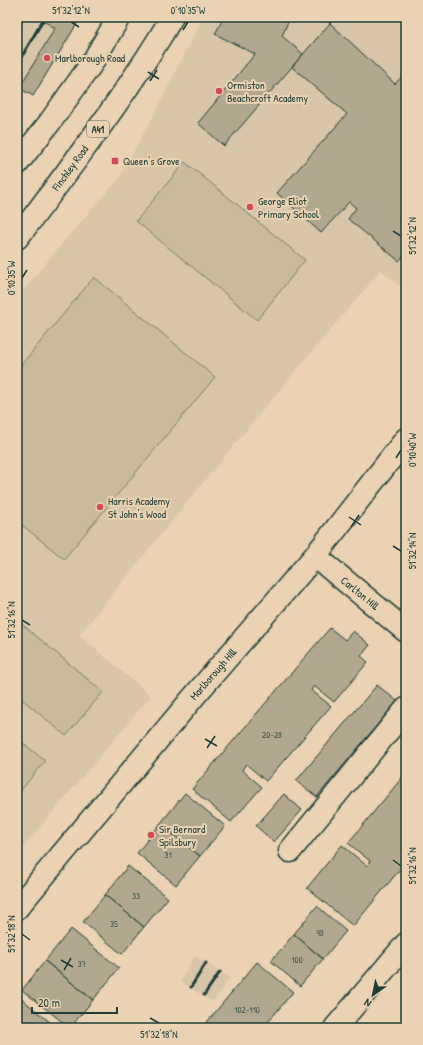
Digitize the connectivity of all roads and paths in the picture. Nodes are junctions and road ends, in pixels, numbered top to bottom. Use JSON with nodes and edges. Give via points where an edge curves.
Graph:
{"nodes":[{"id":1,"x":119,"y":17,"type":"edge"},
{"id":2,"x":172,"y":17,"type":"edge"},
{"id":3,"x":17,"y":164,"type":"edge"},
{"id":4,"x":17,"y":238,"type":"edge"},
{"id":5,"x":406,"y":439,"type":"edge"},
{"id":6,"x":315,"y":556,"type":"junction"},
{"id":7,"x":406,"y":631,"type":"edge"},
{"id":8,"x":406,"y":709,"type":"edge"},
{"id":9,"x":290,"y":851,"type":"dead end"},
{"id":10,"x":17,"y":908,"type":"edge"},
{"id":11,"x":406,"y":944,"type":"edge"},
{"id":12,"x":335,"y":1028,"type":"edge"}],
"edges":[{"from":1,"to":3,"type":"main road","via":[[92,63]]},
{"from":2,"to":4,"type":"main road","name":"Finchley Road","number":"A41","via":[[156,46],[110,112]]},
{"from":5,"to":6,"type":"main road","name":"Marlborough Hill"},
{"from":6,"to":7,"type":"main road","name":"Carlton Hill"},
{"from":6,"to":10,"type":"main road","name":"Marlborough Hill"},
{"from":8,"to":9,"type":"main road"},
{"from":11,"to":12,"type":"main road"}]}
